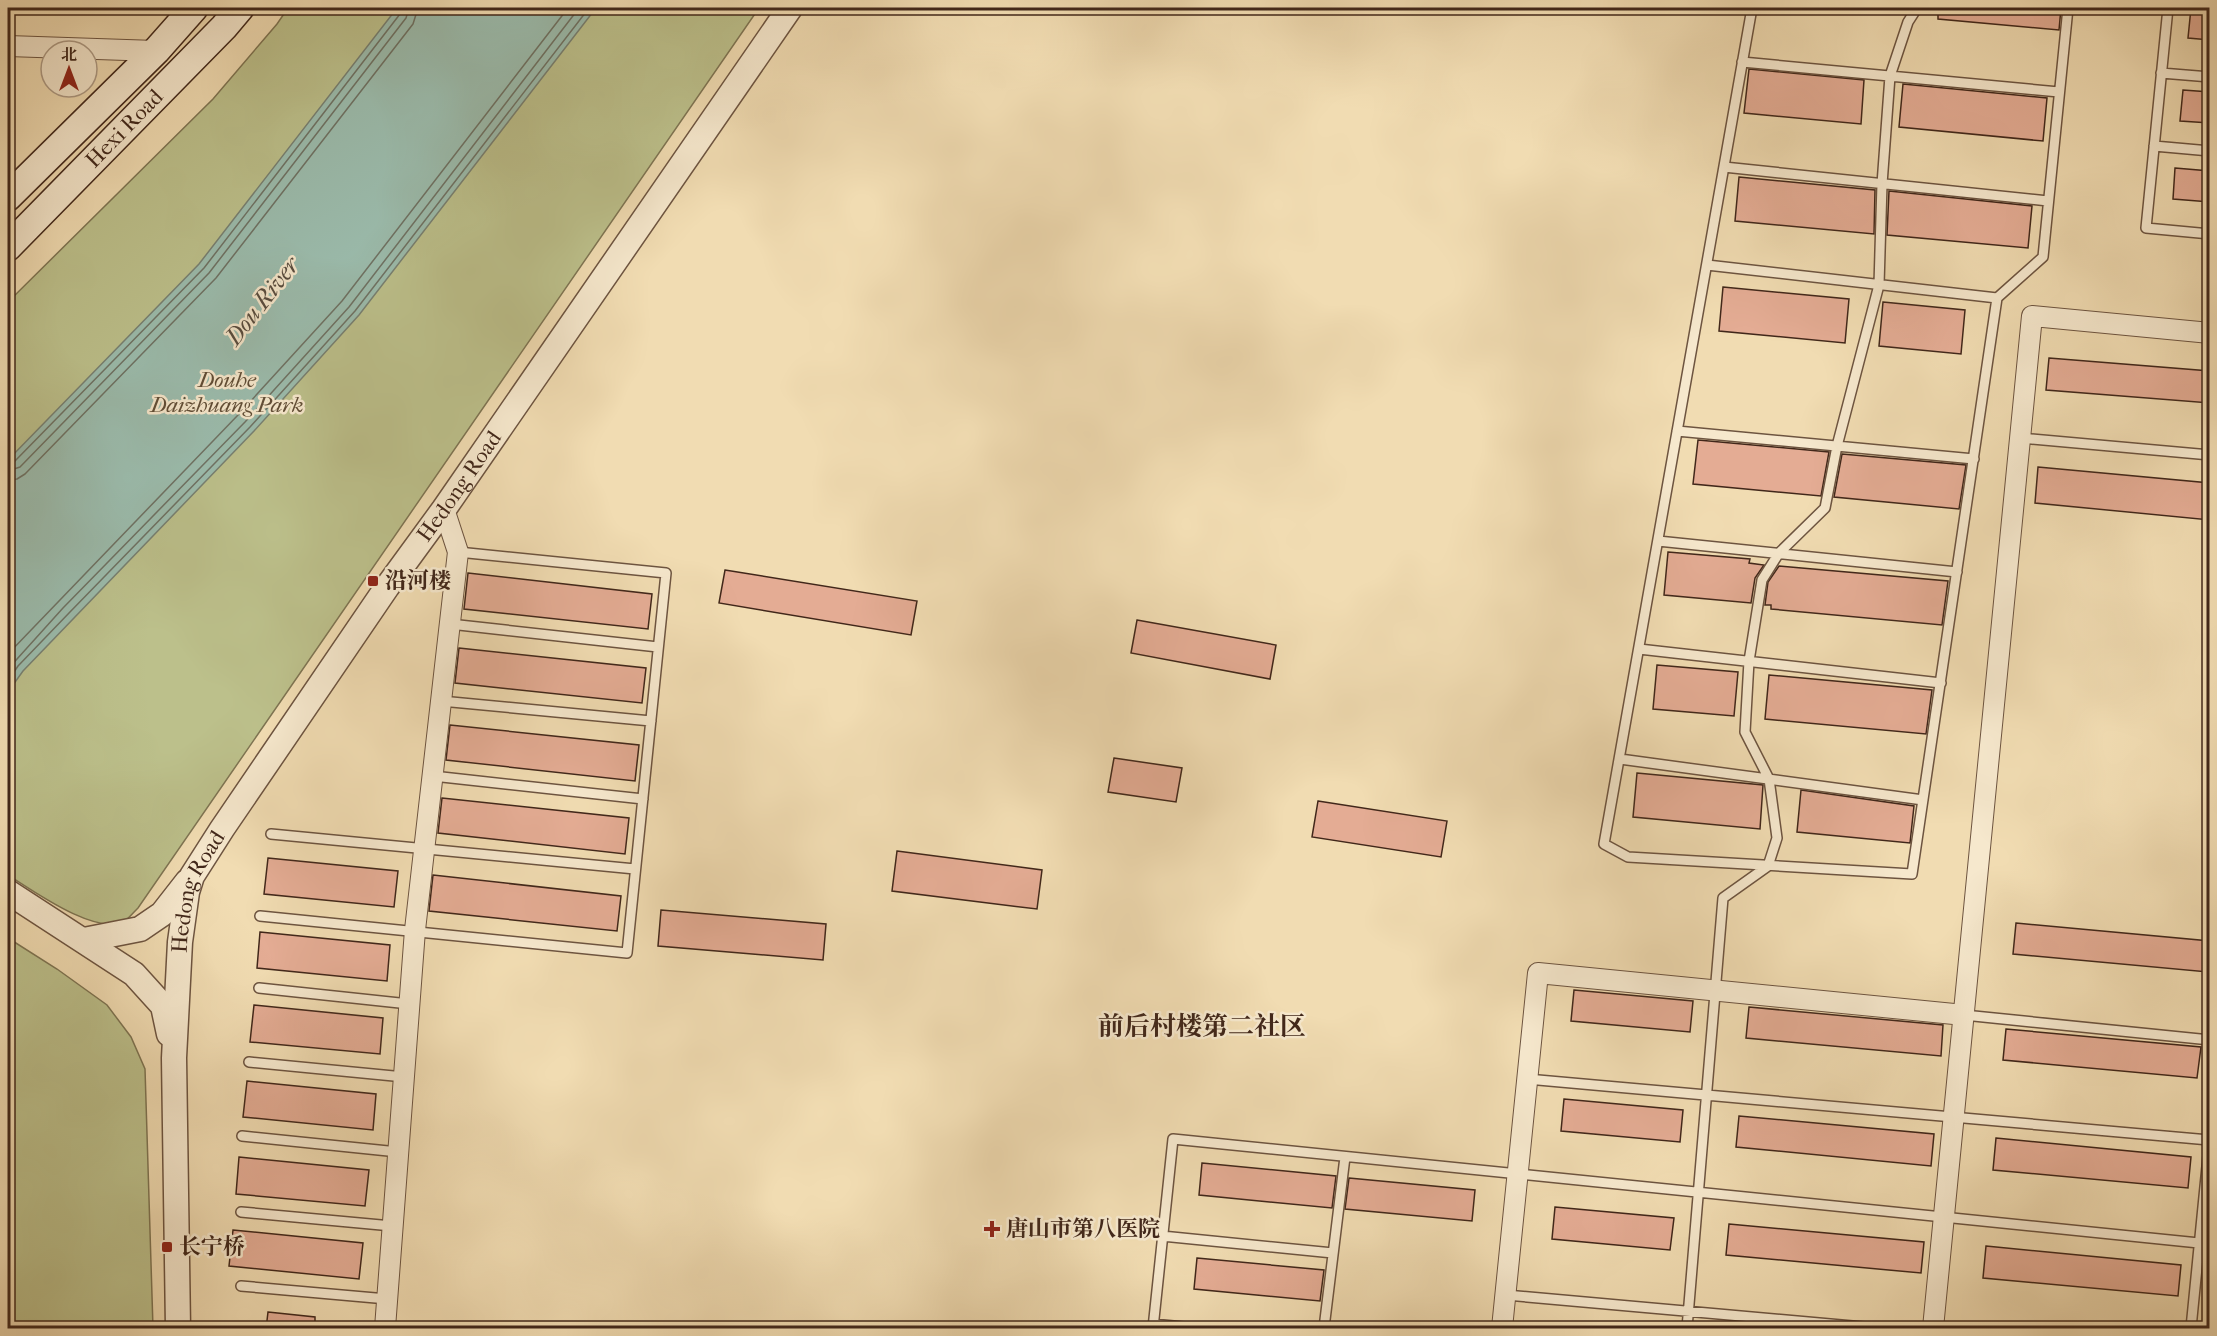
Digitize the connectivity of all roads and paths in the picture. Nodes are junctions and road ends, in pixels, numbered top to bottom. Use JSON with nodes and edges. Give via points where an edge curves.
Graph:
{"nodes":[{"id":1,"x":194,"y":8,"type":"edge"},
{"id":2,"x":240,"y":8,"type":"edge"},
{"id":3,"x":790,"y":8,"type":"edge"},
{"id":4,"x":1752,"y":8,"type":"edge"},
{"id":5,"x":1917,"y":8,"type":"edge"},
{"id":6,"x":2068,"y":8,"type":"edge"},
{"id":7,"x":2168,"y":8,"type":"edge"},
{"id":8,"x":8,"y":46,"type":"edge"},
{"id":9,"x":156,"y":51,"type":"junction"},
{"id":10,"x":1742,"y":62,"type":"junction"},
{"id":11,"x":2161,"y":73,"type":"junction"},
{"id":12,"x":1890,"y":76,"type":"junction"},
{"id":13,"x":2210,"y":77,"type":"edge"},
{"id":14,"x":2059,"y":92,"type":"junction"},
{"id":15,"x":2154,"y":146,"type":"junction"},
{"id":16,"x":2210,"y":151,"type":"edge"},
{"id":17,"x":1724,"y":167,"type":"junction"},
{"id":18,"x":1882,"y":184,"type":"junction"},
{"id":19,"x":8,"y":197,"type":"edge"},
{"id":20,"x":2048,"y":201,"type":"junction"},
{"id":21,"x":2210,"y":234,"type":"edge"},
{"id":22,"x":8,"y":247,"type":"edge"},
{"id":23,"x":1707,"y":265,"type":"junction"},
{"id":24,"x":1879,"y":285,"type":"junction"},
{"id":25,"x":1997,"y":298,"type":"junction"},
{"id":26,"x":2210,"y":333,"type":"edge"},
{"id":27,"x":1677,"y":431,"type":"junction"},
{"id":28,"x":2020,"y":438,"type":"junction"},
{"id":29,"x":1837,"y":446,"type":"junction"},
{"id":30,"x":2210,"y":455,"type":"edge"},
{"id":31,"x":1974,"y":459,"type":"junction"},
{"id":32,"x":444,"y":508,"type":"junction"},
{"id":33,"x":1658,"y":541,"type":"junction"},
{"id":34,"x":458,"y":552,"type":"junction"},
{"id":35,"x":1779,"y":553,"type":"junction"},
{"id":36,"x":1957,"y":572,"type":"junction"},
{"id":37,"x":450,"y":624,"type":"junction"},
{"id":38,"x":658,"y":647,"type":"junction"},
{"id":39,"x":1639,"y":649,"type":"junction"},
{"id":40,"x":1749,"y":661,"type":"junction"},
{"id":41,"x":1941,"y":683,"type":"junction"},
{"id":42,"x":441,"y":701,"type":"junction"},
{"id":43,"x":651,"y":721,"type":"junction"},
{"id":44,"x":1620,"y":759,"type":"junction"},
{"id":45,"x":433,"y":776,"type":"junction"},
{"id":46,"x":1769,"y":779,"type":"junction"},
{"id":47,"x":643,"y":799,"type":"junction"},
{"id":48,"x":1923,"y":800,"type":"junction"},
{"id":49,"x":271,"y":834,"type":"dead end"},
{"id":50,"x":424,"y":849,"type":"junction"},
{"id":51,"x":1768,"y":866,"type":"junction"},
{"id":52,"x":635,"y":869,"type":"junction"},
{"id":53,"x":192,"y":876,"type":"junction"},
{"id":54,"x":8,"y":892,"type":"edge"},
{"id":55,"x":260,"y":916,"type":"dead end"},
{"id":56,"x":415,"y":930,"type":"junction"},
{"id":57,"x":84,"y":940,"type":"junction"},
{"id":58,"x":259,"y":988,"type":"dead end"},
{"id":59,"x":1715,"y":990,"type":"junction"},
{"id":60,"x":410,"y":1004,"type":"junction"},
{"id":61,"x":1964,"y":1015,"type":"junction"},
{"id":62,"x":2210,"y":1040,"type":"edge"},
{"id":63,"x":174,"y":1058,"type":"junction"},
{"id":64,"x":249,"y":1062,"type":"dead end"},
{"id":65,"x":404,"y":1077,"type":"junction"},
{"id":66,"x":1527,"y":1079,"type":"junction"},
{"id":67,"x":1707,"y":1095,"type":"junction"},
{"id":68,"x":1954,"y":1117,"type":"junction"},
{"id":69,"x":242,"y":1136,"type":"dead end"},
{"id":70,"x":2210,"y":1136,"type":"edge"},
{"id":71,"x":2209,"y":1140,"type":"edge"},
{"id":72,"x":398,"y":1152,"type":"junction"},
{"id":73,"x":1345,"y":1157,"type":"junction"},
{"id":74,"x":1518,"y":1175,"type":"junction"},
{"id":75,"x":1698,"y":1193,"type":"junction"},
{"id":76,"x":241,"y":1212,"type":"dead end"},
{"id":77,"x":1944,"y":1218,"type":"junction"},
{"id":78,"x":392,"y":1226,"type":"junction"},
{"id":79,"x":1162,"y":1236,"type":"junction"},
{"id":80,"x":2199,"y":1244,"type":"junction"},
{"id":81,"x":1333,"y":1253,"type":"junction"},
{"id":82,"x":241,"y":1286,"type":"dead end"},
{"id":83,"x":1506,"y":1295,"type":"junction"},
{"id":84,"x":387,"y":1299,"type":"junction"},
{"id":85,"x":1688,"y":1311,"type":"junction"},
{"id":86,"x":1153,"y":1326,"type":"edge"},
{"id":87,"x":178,"y":1329,"type":"edge"},
{"id":88,"x":384,"y":1329,"type":"edge"},
{"id":89,"x":1194,"y":1329,"type":"edge"},
{"id":90,"x":1324,"y":1329,"type":"edge"},
{"id":91,"x":1502,"y":1329,"type":"edge"},
{"id":92,"x":1686,"y":1329,"type":"edge"},
{"id":93,"x":1875,"y":1329,"type":"edge"},
{"id":94,"x":1933,"y":1329,"type":"edge"},
{"id":95,"x":2191,"y":1329,"type":"edge"}],
"edges":[{"from":1,"to":9,"type":"main road","name":"Hexi Road"},
{"from":2,"to":22,"type":"main road","name":"Hexi Road"},
{"from":3,"to":32,"type":"street","name":"Hedong Road"},
{"from":4,"to":10,"type":"lane"},
{"from":5,"to":12,"type":"lane","via":[[1908,22]]},
{"from":6,"to":14,"type":"lane"},
{"from":7,"to":11,"type":"lane"},
{"from":8,"to":9,"type":"street"},
{"from":9,"to":19,"type":"main road","name":"Hexi Road"},
{"from":10,"to":12,"type":"lane"},
{"from":10,"to":17,"type":"lane"},
{"from":11,"to":13,"type":"lane"},
{"from":11,"to":15,"type":"lane"},
{"from":12,"to":14,"type":"lane"},
{"from":12,"to":18,"type":"lane"},
{"from":14,"to":20,"type":"lane"},
{"from":15,"to":16,"type":"lane"},
{"from":15,"to":21,"type":"lane","via":[[2146,228]]},
{"from":17,"to":18,"type":"lane"},
{"from":17,"to":23,"type":"lane"},
{"from":18,"to":20,"type":"lane"},
{"from":18,"to":24,"type":"lane"},
{"from":20,"to":25,"type":"lane","via":[[2043,257]]},
{"from":23,"to":24,"type":"lane"},
{"from":23,"to":27,"type":"lane"},
{"from":24,"to":25,"type":"lane"},
{"from":24,"to":29,"type":"lane"},
{"from":25,"to":31,"type":"lane"},
{"from":26,"to":28,"type":"street","via":[[2032,316]]},
{"from":27,"to":29,"type":"lane"},
{"from":27,"to":33,"type":"lane"},
{"from":28,"to":30,"type":"lane"},
{"from":28,"to":61,"type":"street"},
{"from":29,"to":31,"type":"lane"},
{"from":29,"to":35,"type":"lane","via":[[1825,507]]},
{"from":31,"to":36,"type":"lane"},
{"from":32,"to":34,"type":"street"},
{"from":32,"to":53,"type":"street","name":"Hedong Road"},
{"from":33,"to":35,"type":"lane"},
{"from":33,"to":39,"type":"lane"},
{"from":34,"to":37,"type":"street"},
{"from":34,"to":38,"type":"lane","via":[[666,573]]},
{"from":35,"to":36,"type":"lane"},
{"from":35,"to":40,"type":"lane","via":[[1762,580]]},
{"from":36,"to":41,"type":"lane"},
{"from":37,"to":38,"type":"lane"},
{"from":37,"to":42,"type":"street"},
{"from":38,"to":43,"type":"lane"},
{"from":39,"to":40,"type":"lane"},
{"from":39,"to":44,"type":"lane"},
{"from":40,"to":41,"type":"lane"},
{"from":40,"to":46,"type":"lane","via":[[1745,732]]},
{"from":41,"to":48,"type":"lane"},
{"from":42,"to":43,"type":"lane"},
{"from":42,"to":45,"type":"street"},
{"from":43,"to":47,"type":"lane"},
{"from":44,"to":46,"type":"lane"},
{"from":44,"to":51,"type":"lane","via":[[1604,844],[1628,857]]},
{"from":45,"to":47,"type":"lane"},
{"from":45,"to":50,"type":"street"},
{"from":46,"to":48,"type":"lane"},
{"from":46,"to":51,"type":"lane","via":[[1777,838]]},
{"from":47,"to":52,"type":"lane"},
{"from":48,"to":51,"type":"lane","via":[[1912,874]]},
{"from":49,"to":50,"type":"lane"},
{"from":50,"to":52,"type":"lane"},
{"from":50,"to":56,"type":"street"},
{"from":51,"to":59,"type":"lane","via":[[1723,898]]},
{"from":52,"to":56,"type":"lane","via":[[627,953]]},
{"from":53,"to":57,"type":"street","via":[[162,914],[140,929]]},
{"from":53,"to":63,"type":"street","name":"Hedong Road","via":[[180,942]]},
{"from":54,"to":57,"type":"street","name":"Hedong Road"},
{"from":55,"to":56,"type":"lane"},
{"from":56,"to":60,"type":"street"},
{"from":57,"to":63,"type":"street","name":"Hedong Road","via":[[134,974],[163,1006]]},
{"from":58,"to":60,"type":"lane"},
{"from":59,"to":61,"type":"street"},
{"from":59,"to":66,"type":"street","via":[[1538,973]]},
{"from":59,"to":67,"type":"lane"},
{"from":60,"to":65,"type":"street"},
{"from":61,"to":62,"type":"lane"},
{"from":61,"to":68,"type":"street"},
{"from":63,"to":87,"type":"street","name":"Hedong Road"},
{"from":64,"to":65,"type":"lane"},
{"from":65,"to":72,"type":"street"},
{"from":66,"to":67,"type":"lane"},
{"from":66,"to":74,"type":"street"},
{"from":67,"to":68,"type":"lane"},
{"from":67,"to":75,"type":"lane"},
{"from":68,"to":71,"type":"lane"},
{"from":68,"to":77,"type":"street"},
{"from":69,"to":72,"type":"lane"},
{"from":70,"to":71,"type":"lane"},
{"from":71,"to":80,"type":"lane"},
{"from":72,"to":78,"type":"street"},
{"from":73,"to":74,"type":"lane"},
{"from":73,"to":79,"type":"lane","via":[[1173,1139]]},
{"from":73,"to":81,"type":"lane"},
{"from":74,"to":75,"type":"lane"},
{"from":74,"to":83,"type":"street"},
{"from":75,"to":77,"type":"lane"},
{"from":75,"to":85,"type":"lane"},
{"from":76,"to":78,"type":"lane"},
{"from":77,"to":80,"type":"lane"},
{"from":77,"to":94,"type":"street"},
{"from":78,"to":84,"type":"street"},
{"from":79,"to":81,"type":"lane"},
{"from":79,"to":86,"type":"lane"},
{"from":80,"to":95,"type":"lane"},
{"from":81,"to":90,"type":"lane"},
{"from":82,"to":84,"type":"lane"},
{"from":83,"to":85,"type":"lane"},
{"from":83,"to":91,"type":"street"},
{"from":84,"to":88,"type":"street"},
{"from":85,"to":92,"type":"lane"},
{"from":85,"to":93,"type":"lane"},
{"from":86,"to":89,"type":"lane"}]}
